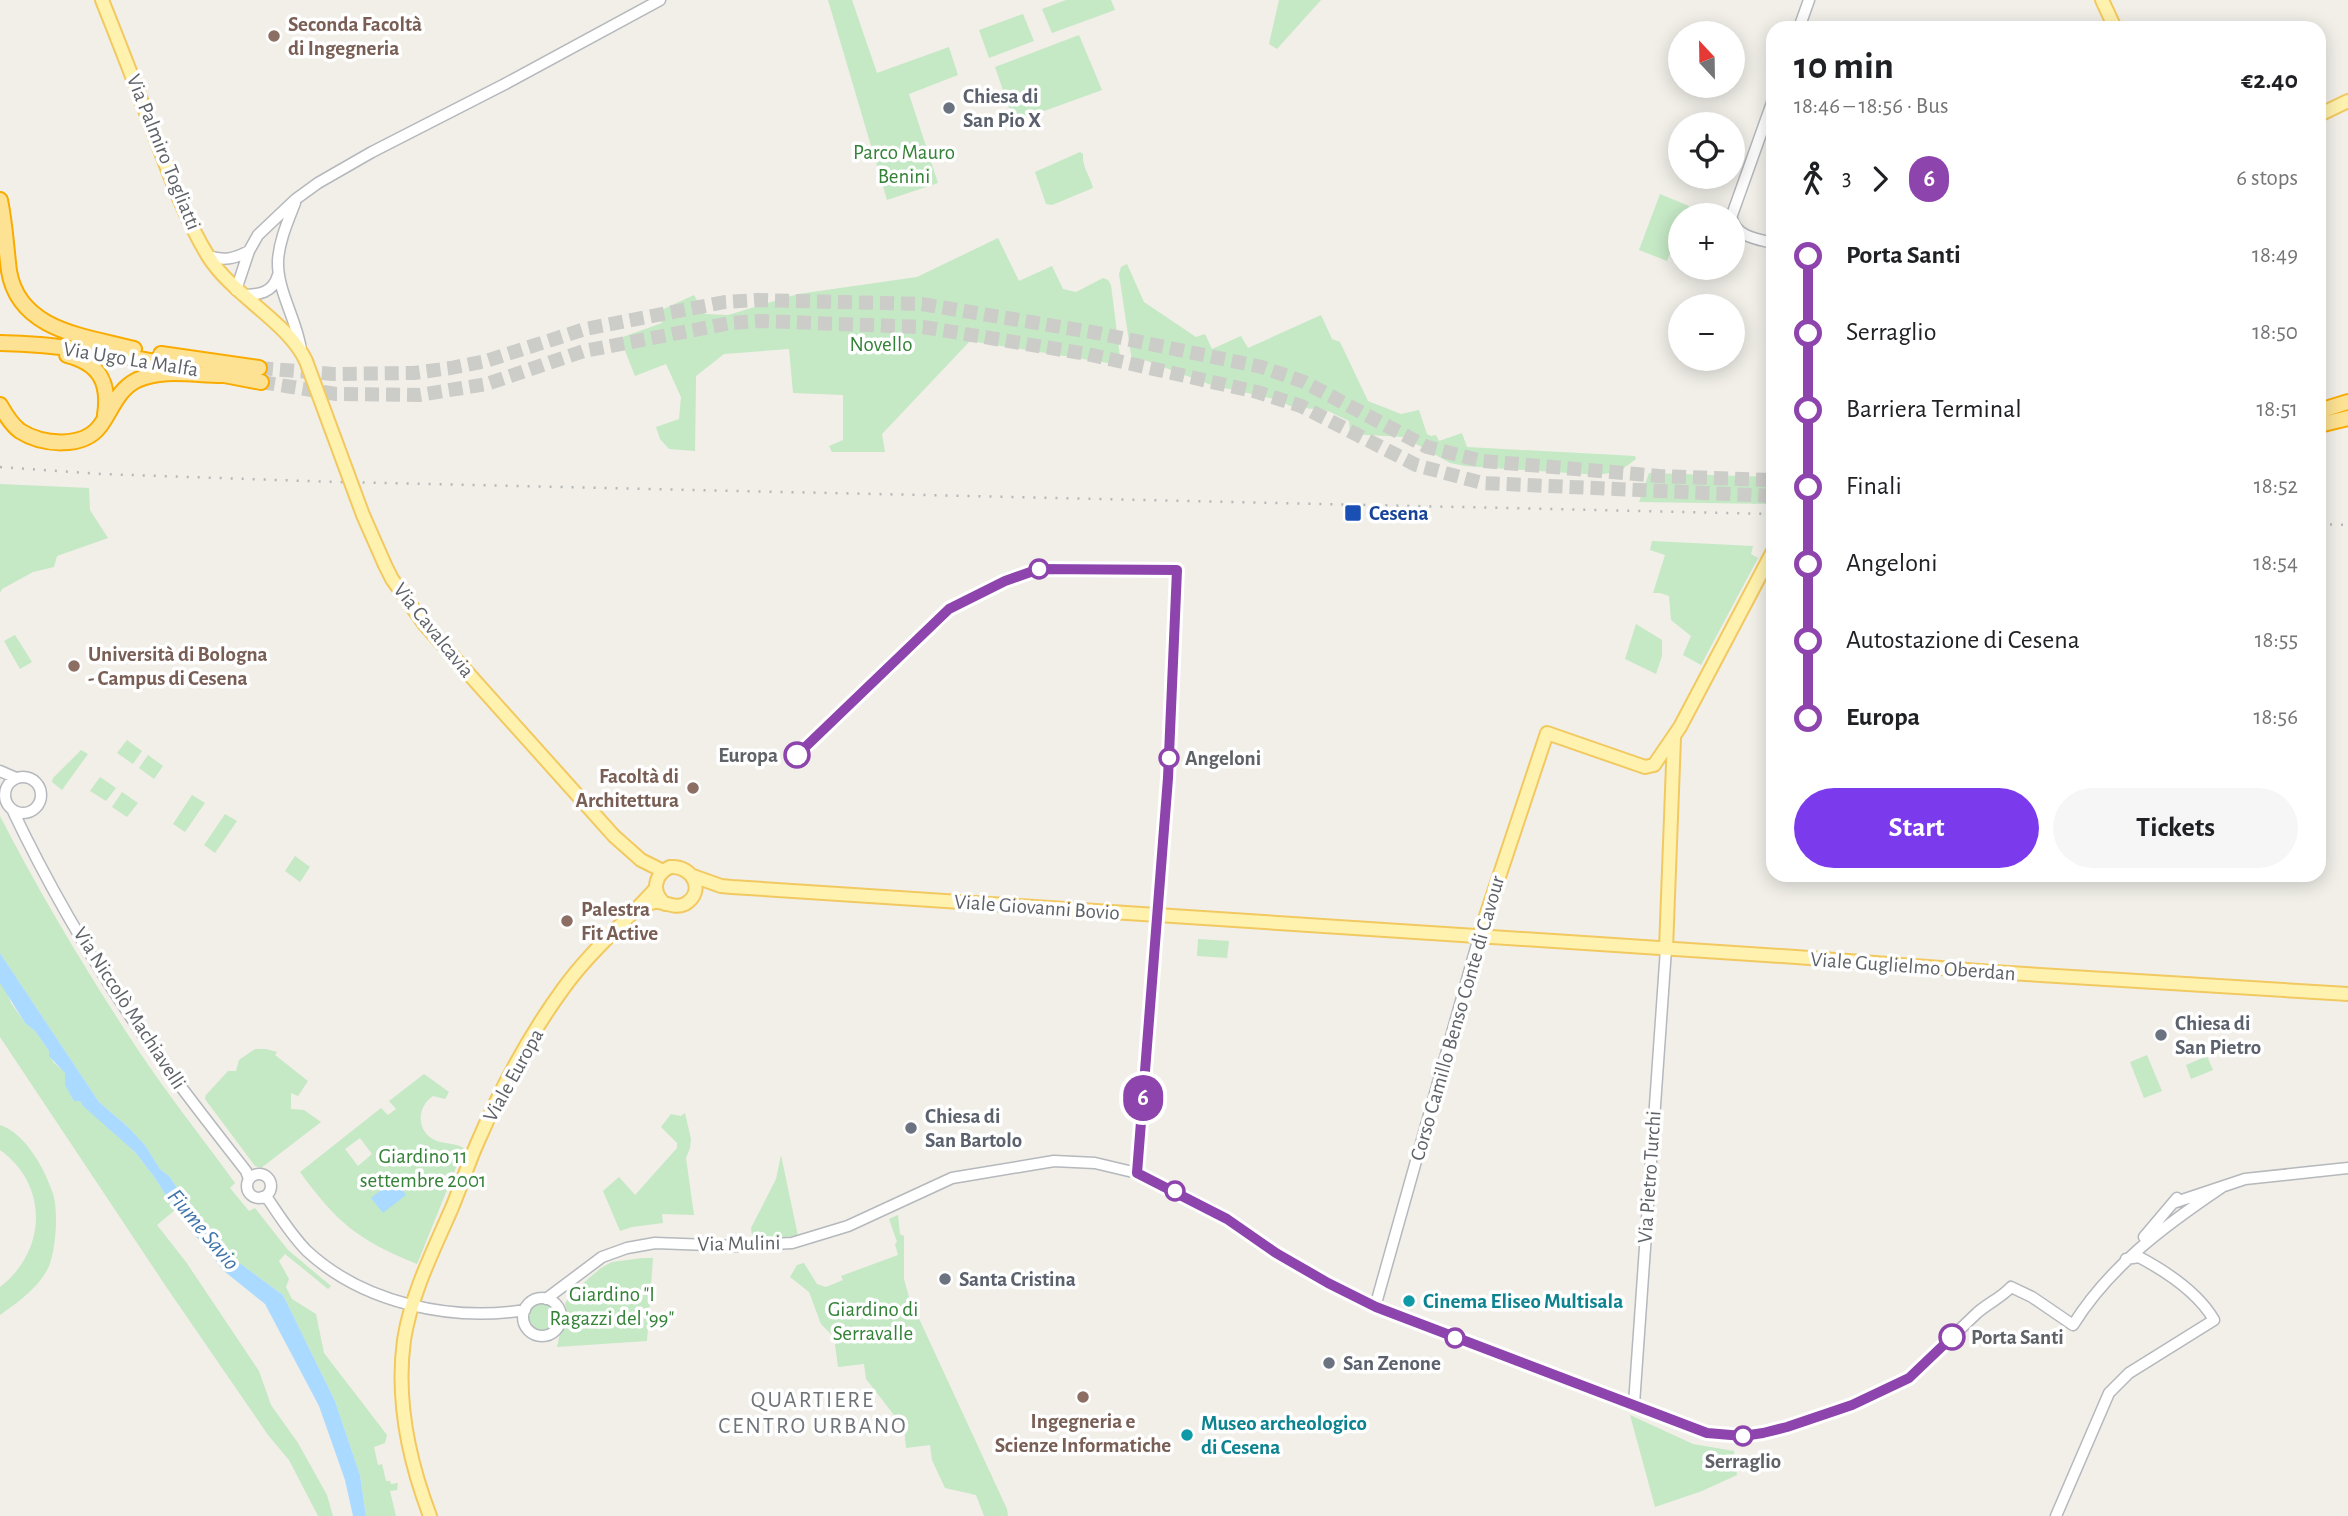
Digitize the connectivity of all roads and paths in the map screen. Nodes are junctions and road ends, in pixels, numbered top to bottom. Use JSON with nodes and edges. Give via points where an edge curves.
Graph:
{"nodes":[{"id":1,"x":102,"y":0,"type":"edge"},
{"id":2,"x":660,"y":0,"type":"edge"},
{"id":3,"x":1809,"y":0,"type":"edge"},
{"id":4,"x":2102,"y":0,"type":"edge"},
{"id":5,"x":1801,"y":21,"type":"edge"},
{"id":6,"x":2112,"y":21,"type":"edge"},
{"id":7,"x":2348,"y":101,"type":"edge"},
{"id":8,"x":2326,"y":112,"type":"edge"},
{"id":9,"x":1766,"y":120,"type":"edge"},
{"id":10,"x":296,"y":199,"type":"junction"},
{"id":11,"x":0,"y":200,"type":"edge"},
{"id":12,"x":1737,"y":203,"type":"edge"},
{"id":13,"x":1745,"y":235,"type":"edge"},
{"id":14,"x":1766,"y":241,"type":"edge"},
{"id":15,"x":249,"y":251,"type":"junction"},
{"id":16,"x":208,"y":256,"type":"junction"},
{"id":17,"x":280,"y":271,"type":"junction"},
{"id":18,"x":239,"y":292,"type":"junction"},
{"id":19,"x":2,"y":340,"type":"edge"},
{"id":20,"x":138,"y":350,"type":"junction"},
{"id":21,"x":304,"y":357,"type":"junction"},
{"id":22,"x":222,"y":375,"type":"junction"},
{"id":23,"x":2348,"y":404,"type":"edge"},
{"id":24,"x":0,"y":405,"type":"edge"},
{"id":25,"x":2326,"y":410,"type":"edge"},
{"id":26,"x":105,"y":416,"type":"junction"},
{"id":27,"x":2348,"y":418,"type":"edge"},
{"id":28,"x":2326,"y":426,"type":"edge"},
{"id":29,"x":2348,"y":426,"type":"edge"},
{"id":30,"x":2326,"y":428,"type":"edge"},
{"id":31,"x":1766,"y":564,"type":"edge"},
{"id":32,"x":1674,"y":737,"type":"junction"},
{"id":33,"x":0,"y":771,"type":"edge"},
{"id":34,"x":16,"y":778,"type":"junction"},
{"id":35,"x":3,"y":786,"type":"edge"},
{"id":36,"x":12,"y":809,"type":"junction"},
{"id":37,"x":27,"y":812,"type":"junction"},
{"id":38,"x":25,"y":837,"type":"junction"},
{"id":39,"x":641,"y":860,"type":"junction"},
{"id":40,"x":663,"y":871,"type":"junction"},
{"id":41,"x":693,"y":876,"type":"junction"},
{"id":42,"x":656,"y":886,"type":"junction"},
{"id":43,"x":721,"y":886,"type":"junction"},
{"id":44,"x":694,"y":893,"type":"junction"},
{"id":45,"x":666,"y":904,"type":"junction"},
{"id":46,"x":638,"y":909,"type":"junction"},
{"id":47,"x":1479,"y":937,"type":"junction"},
{"id":48,"x":1666,"y":949,"type":"junction"},
{"id":49,"x":2348,"y":994,"type":"edge"},
{"id":50,"x":2348,"y":1168,"type":"edge"},
{"id":51,"x":249,"y":1175,"type":"junction"},
{"id":52,"x":2222,"y":1187,"type":"junction"},
{"id":53,"x":266,"y":1196,"type":"junction"},
{"id":54,"x":2181,"y":1200,"type":"junction"},
{"id":55,"x":2184,"y":1214,"type":"junction"},
{"id":56,"x":2147,"y":1241,"type":"junction"},
{"id":57,"x":2126,"y":1259,"type":"junction"},
{"id":58,"x":2151,"y":1264,"type":"junction"},
{"id":59,"x":566,"y":1283,"type":"junction"},
{"id":60,"x":546,"y":1298,"type":"junction"},
{"id":61,"x":412,"y":1307,"type":"junction"},
{"id":62,"x":558,"y":1307,"type":"junction"},
{"id":63,"x":1376,"y":1307,"type":"junction"},
{"id":64,"x":525,"y":1310,"type":"junction"},
{"id":65,"x":504,"y":1313,"type":"junction"},
{"id":66,"x":524,"y":1323,"type":"junction"},
{"id":67,"x":1634,"y":1404,"type":"junction"},
{"id":68,"x":430,"y":1516,"type":"edge"},
{"id":69,"x":2056,"y":1516,"type":"edge"}],
"edges":[{"from":1,"to":16,"type":"main road","name":"Via Palmiro Togliatti","via":[[179,200]]},
{"from":2,"to":10,"type":"street","via":[[372,152]]},
{"from":3,"to":5,"type":"street"},
{"from":4,"to":6,"type":"main road"},
{"from":7,"to":8,"type":"main road"},
{"from":9,"to":12,"type":"street"},
{"from":10,"to":15,"type":"street","via":[[258,235]]},
{"from":10,"to":17,"type":"street","name":"Via Cavalcavia","via":[[282,237]]},
{"from":11,"to":20,"type":"highway","via":[[9,272],[26,309],[56,329]]},
{"from":13,"to":14,"type":"street"},
{"from":15,"to":16,"type":"street","via":[[227,260]]},
{"from":15,"to":18,"type":"street"},
{"from":16,"to":18,"type":"main road","name":"Via Palmiro Togliatti"},
{"from":17,"to":18,"type":"street","via":[[273,288],[264,293]]},
{"from":17,"to":21,"type":"street","name":"Via Cavalcavia"},
{"from":18,"to":21,"type":"main road","name":"Via Palmiro Togliatti"},
{"from":19,"to":20,"type":"highway","name":"Via Ugo La Malfa","via":[[32,335]]},
{"from":19,"to":22,"type":"highway","name":"Via Ugo La Malfa"},
{"from":19,"to":26,"type":"highway","via":[[80,358],[93,366],[105,386]]},
{"from":20,"to":22,"type":"highway","name":"Via Ugo La Malfa","via":[[260,375]]},
{"from":21,"to":39,"type":"main road","name":"Via Cavalcavia","bridge":true,"via":[[392,579],[425,625],[614,836]]},
{"from":22,"to":26,"type":"highway","via":[[150,375],[126,387]]},
{"from":23,"to":25,"type":"highway"},
{"from":24,"to":26,"type":"highway","via":[[20,431],[54,442],[85,438],[100,427]]},
{"from":27,"to":28,"type":"highway"},
{"from":29,"to":30,"type":"highway"},
{"from":31,"to":32,"type":"main road"},
{"from":32,"to":47,"type":"main road","name":"Corso Camillo Benso Conte di Cavour","via":[[1654,765],[1645,767],[1547,733]]},
{"from":32,"to":48,"type":"main road"},
{"from":33,"to":34,"type":"street"},
{"from":34,"to":35,"type":"street"},
{"from":34,"to":37,"type":"street","via":[[33,780],[40,790],[39,802]]},
{"from":35,"to":36,"type":"street"},
{"from":36,"to":37,"type":"street"},
{"from":36,"to":38,"type":"street","name":"Via Niccolò Machiavelli"},
{"from":37,"to":38,"type":"street"},
{"from":38,"to":51,"type":"street","name":"Via Niccolò Machiavelli","via":[[114,991]]},
{"from":39,"to":40,"type":"main road","name":"Via Cavalcavia"},
{"from":39,"to":42,"type":"main road","name":"Via Cavalcavia"},
{"from":40,"to":41,"type":"main road","via":[[681,867]]},
{"from":40,"to":42,"type":"main road"},
{"from":41,"to":43,"type":"main road","name":"Viale Giovanni Bovio"},
{"from":41,"to":44,"type":"main road"},
{"from":42,"to":45,"type":"main road"},
{"from":42,"to":46,"type":"main road","name":"Viale Europa"},
{"from":43,"to":44,"type":"main road","name":"Viale Giovanni Bovio"},
{"from":43,"to":47,"type":"main road","name":"Viale Giovanni Bovio"},
{"from":44,"to":45,"type":"main road","via":[[680,906]]},
{"from":45,"to":46,"type":"main road","via":[[657,902]]},
{"from":46,"to":61,"type":"main road","name":"Viale Europa","via":[[568,982],[514,1067],[475,1148]]},
{"from":47,"to":48,"type":"main road","name":"Viale Guglielmo Oberdan"},
{"from":47,"to":63,"type":"street","name":"Corso Camillo Benso Conte di Cavour"},
{"from":48,"to":49,"type":"main road","name":"Viale Guglielmo Oberdan"},
{"from":48,"to":67,"type":"street","name":"Via Pietro Turchi"},
{"from":50,"to":52,"type":"street","via":[[2245,1179]]},
{"from":51,"to":53,"type":"street","via":[[249,1192]]},
{"from":51,"to":53,"type":"street","via":[[267,1176],[271,1184]]},
{"from":52,"to":54,"type":"street"},
{"from":52,"to":55,"type":"street"},
{"from":53,"to":61,"type":"street","via":[[307,1250],[321,1261],[365,1288]]},
{"from":54,"to":55,"type":"street"},
{"from":54,"to":57,"type":"street"},
{"from":55,"to":56,"type":"street"},
{"from":56,"to":57,"type":"street"},
{"from":56,"to":58,"type":"street"},
{"from":57,"to":58,"type":"street","via":[[2139,1257]]},
{"from":57,"to":67,"type":"street","name":"Via Mulini","via":[[2095,1292],[2073,1325],[2011,1287],[1909,1378],[1852,1405],[1787,1427],[1743,1436],[1707,1433]]},
{"from":58,"to":69,"type":"street","via":[[2199,1298],[2214,1320],[2129,1373],[2109,1393]]},
{"from":59,"to":60,"type":"street","name":"Via Mulini"},
{"from":59,"to":62,"type":"street"},
{"from":59,"to":63,"type":"street","name":"Via Mulini","via":[[614,1252],[655,1243],[792,1243],[848,1226],[952,1178],[1054,1161],[1095,1163],[1137,1173],[1227,1219],[1276,1253]]},
{"from":60,"to":62,"type":"street"},
{"from":60,"to":64,"type":"street","via":[[536,1299]]},
{"from":61,"to":65,"type":"street"},
{"from":61,"to":68,"type":"main road","name":"Viale Europa","via":[[404,1341],[403,1406]]},
{"from":62,"to":66,"type":"street","via":[[560,1322],[550,1334],[536,1335]]},
{"from":63,"to":67,"type":"street","name":"Via Mulini"},
{"from":64,"to":65,"type":"street"},
{"from":64,"to":66,"type":"street"},
{"from":65,"to":66,"type":"street"}]}
